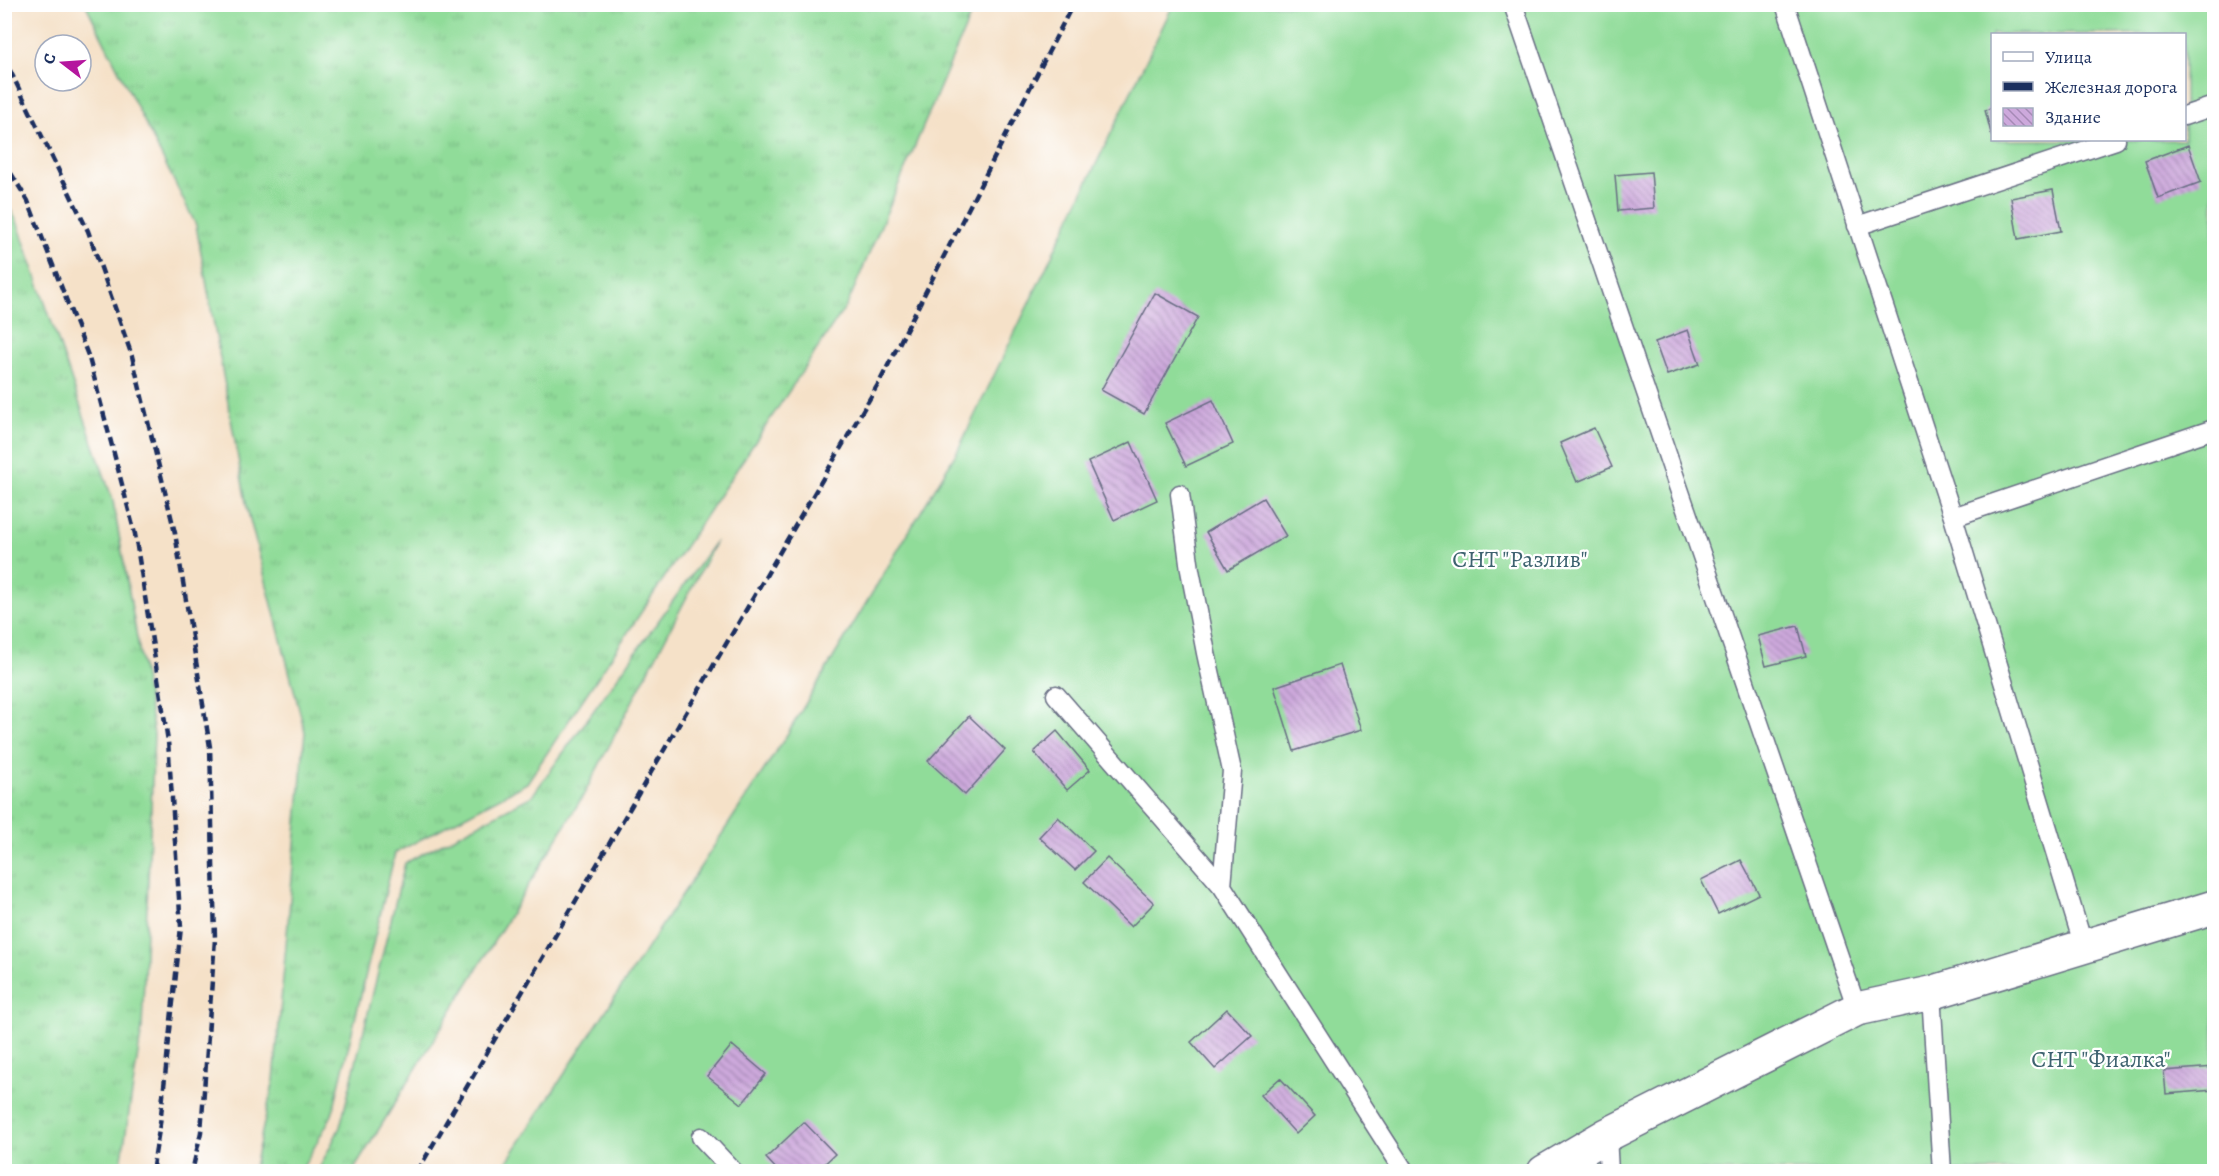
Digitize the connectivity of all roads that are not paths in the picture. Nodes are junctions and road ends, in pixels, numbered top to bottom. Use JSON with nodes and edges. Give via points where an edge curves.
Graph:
{"nodes":[{"id":1,"x":1513,"y":4,"type":"edge"},
{"id":2,"x":1785,"y":4,"type":"edge"},
{"id":3,"x":2214,"y":106,"type":"edge"},
{"id":4,"x":2186,"y":115,"type":"edge"},
{"id":5,"x":2113,"y":141,"type":"edge"},
{"id":6,"x":1857,"y":226,"type":"junction"},
{"id":7,"x":2214,"y":429,"type":"edge"},
{"id":8,"x":1180,"y":494,"type":"dead end"},
{"id":9,"x":1953,"y":517,"type":"junction"},
{"id":10,"x":1056,"y":695,"type":"dead end"},
{"id":11,"x":1222,"y":886,"type":"junction"},
{"id":12,"x":2214,"y":907,"type":"edge"},
{"id":13,"x":2084,"y":947,"type":"junction"},
{"id":14,"x":1931,"y":993,"type":"junction"},
{"id":15,"x":1857,"y":1009,"type":"junction"},
{"id":16,"x":1607,"y":1136,"type":"junction"},
{"id":17,"x":701,"y":1137,"type":"dead end"},
{"id":18,"x":734,"y":1172,"type":"edge"},
{"id":19,"x":1405,"y":1172,"type":"edge"},
{"id":20,"x":1544,"y":1172,"type":"edge"},
{"id":21,"x":1610,"y":1172,"type":"edge"},
{"id":22,"x":1942,"y":1172,"type":"edge"}],
"edges":[{"from":1,"to":15,"type":"lane"},
{"from":2,"to":6,"type":"lane"},
{"from":3,"to":4,"type":"lane"},
{"from":5,"to":6,"type":"lane"},
{"from":6,"to":9,"type":"lane"},
{"from":7,"to":9,"type":"lane"},
{"from":8,"to":11,"type":"lane","via":[[1190,570],[1232,771]]},
{"from":9,"to":13,"type":"lane"},
{"from":10,"to":11,"type":"lane"},
{"from":11,"to":19,"type":"lane"},
{"from":12,"to":13,"type":"street"},
{"from":13,"to":14,"type":"street"},
{"from":14,"to":15,"type":"street"},
{"from":14,"to":22,"type":"lane"},
{"from":15,"to":16,"type":"street"},
{"from":16,"to":20,"type":"street"},
{"from":16,"to":21,"type":"lane"},
{"from":17,"to":18,"type":"lane"}]}
